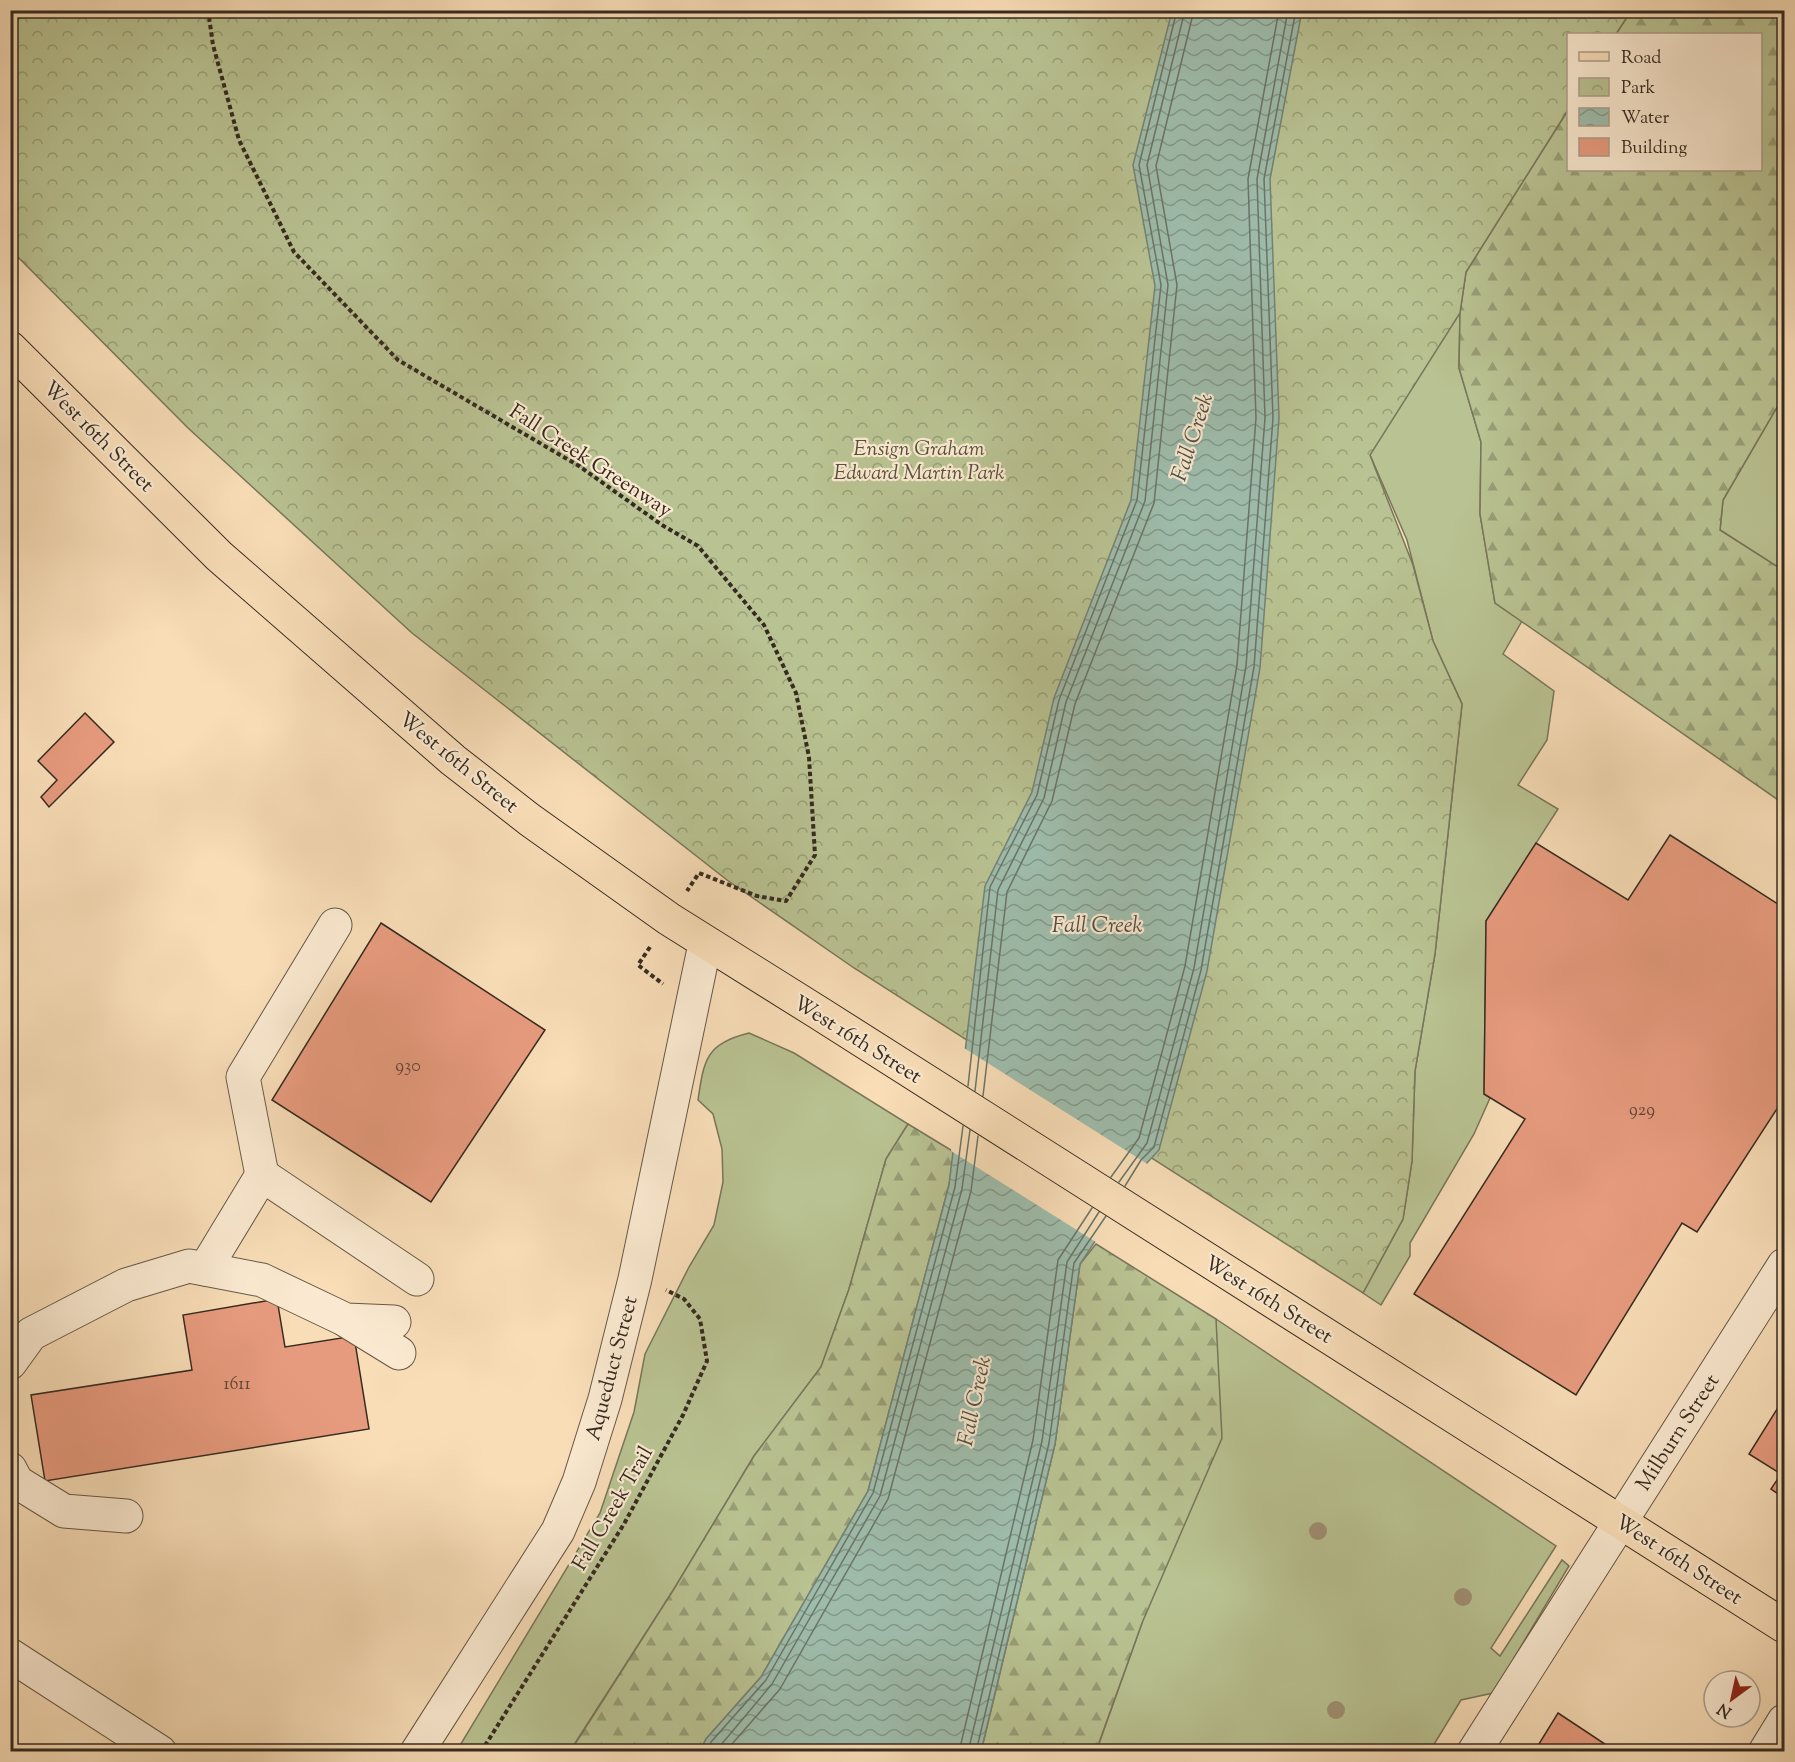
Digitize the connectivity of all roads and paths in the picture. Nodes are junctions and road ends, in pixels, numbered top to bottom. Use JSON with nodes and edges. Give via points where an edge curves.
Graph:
{"nodes":[{"id":1,"x":208,"y":10,"type":"edge"},
{"id":2,"x":10,"y":348,"type":"edge"},
{"id":3,"x":699,"y":873,"type":"dead end"},
{"id":4,"x":335,"y":925,"type":"dead end"},
{"id":5,"x":705,"y":944,"type":"junction"},
{"id":6,"x":638,"y":965,"type":"dead end"},
{"id":7,"x":666,"y":986,"type":"dead end"},
{"id":8,"x":262,"y":1175,"type":"junction"},
{"id":9,"x":1785,"y":1265,"type":"edge"},
{"id":10,"x":205,"y":1269,"type":"junction"},
{"id":11,"x":417,"y":1279,"type":"dead end"},
{"id":12,"x":664,"y":1289,"type":"dead end"},
{"id":13,"x":346,"y":1320,"type":"junction"},
{"id":14,"x":394,"y":1322,"type":"dead end"},
{"id":15,"x":399,"y":1353,"type":"dead end"},
{"id":16,"x":10,"y":1364,"type":"edge"},
{"id":17,"x":10,"y":1469,"type":"edge"},
{"id":18,"x":126,"y":1516,"type":"dead end"},
{"id":19,"x":1621,"y":1521,"type":"junction"},
{"id":20,"x":1785,"y":1626,"type":"edge"},
{"id":21,"x":10,"y":1654,"type":"edge"},
{"id":22,"x":1785,"y":1722,"type":"edge"},
{"id":23,"x":160,"y":1752,"type":"edge"},
{"id":24,"x":417,"y":1752,"type":"edge"},
{"id":25,"x":481,"y":1752,"type":"edge"},
{"id":26,"x":1474,"y":1752,"type":"edge"},
{"id":27,"x":1766,"y":1752,"type":"edge"}],
"edges":[{"from":1,"to":3,"type":"path","name":"Fall Creek Greenway","via":[[213,45],[239,140],[294,252],[398,360],[579,466],[698,546],[764,625],[796,693],[809,757],[815,855],[786,901],[758,896]]},
{"from":2,"to":5,"type":"main road","name":"West 16th Street","via":[[219,556],[415,728],[530,820]]},
{"from":4,"to":8,"type":"street","via":[[243,1077]]},
{"from":5,"to":19,"type":"main road","name":"West 16th Street"},
{"from":5,"to":24,"type":"street","name":"Aqueduct Street","via":[[635,1279],[579,1482],[558,1531]]},
{"from":6,"to":7,"type":"path"},
{"from":8,"to":10,"type":"street"},
{"from":8,"to":11,"type":"street"},
{"from":9,"to":19,"type":"street","name":"Milburn Street"},
{"from":10,"to":13,"type":"street","via":[[262,1280]]},
{"from":10,"to":16,"type":"street","via":[[189,1266],[126,1285],[31,1334]]},
{"from":12,"to":25,"type":"path","name":"Fall Creek Trail","via":[[684,1299],[700,1319],[707,1361],[683,1415],[624,1524]]},
{"from":13,"to":14,"type":"street"},
{"from":13,"to":15,"type":"street"},
{"from":17,"to":18,"type":"street","via":[[17,1482],[64,1511]]},
{"from":19,"to":20,"type":"main road","name":"West 16th Street"},
{"from":19,"to":26,"type":"street","name":"Milburn Street"},
{"from":21,"to":23,"type":"street"},
{"from":22,"to":27,"type":"street"}]}
